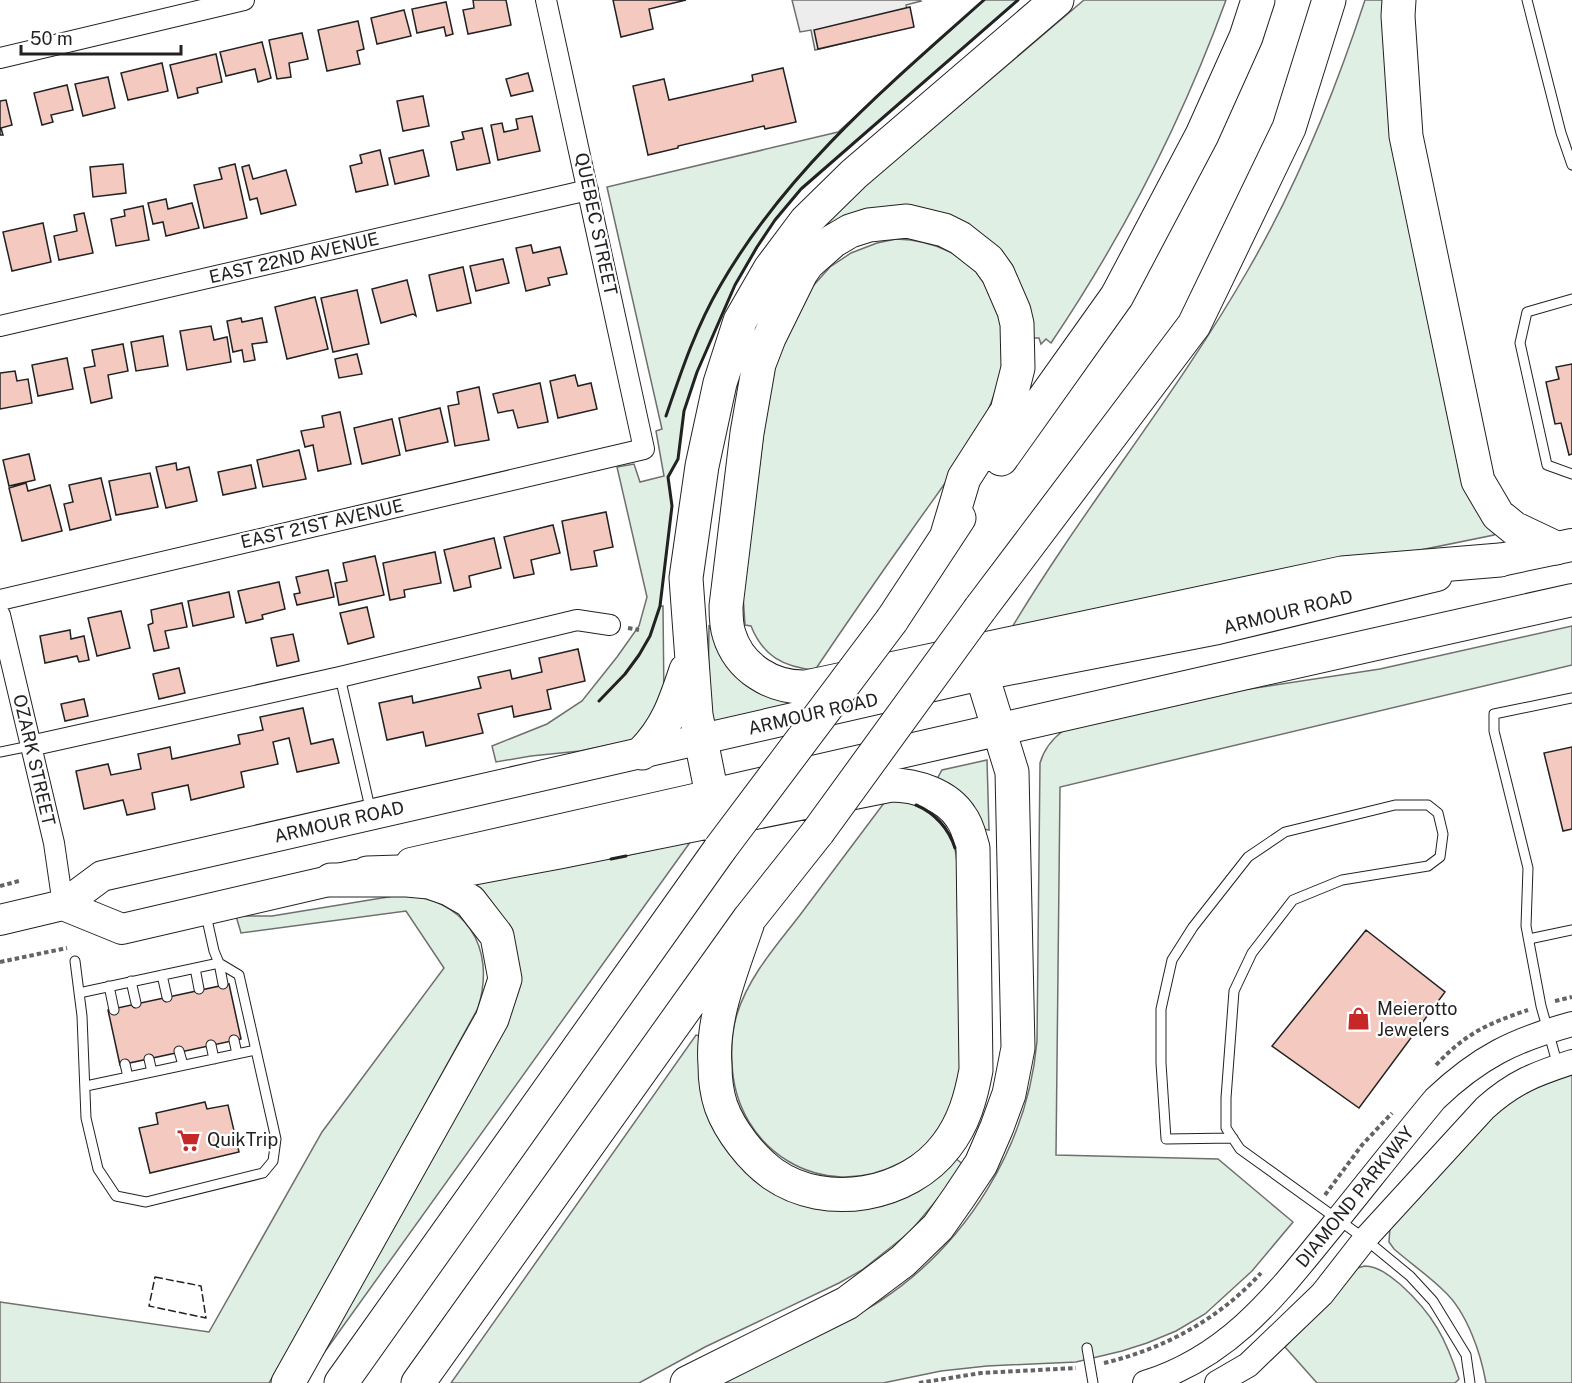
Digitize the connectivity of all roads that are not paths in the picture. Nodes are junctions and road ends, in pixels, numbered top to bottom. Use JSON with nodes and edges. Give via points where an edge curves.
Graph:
{"nodes":[{"id":1,"x":244,"y":0,"type":"edge"},
{"id":2,"x":546,"y":0,"type":"edge"},
{"id":3,"x":1057,"y":0,"type":"edge"},
{"id":4,"x":1258,"y":0,"type":"edge"},
{"id":5,"x":1329,"y":0,"type":"edge"},
{"id":6,"x":1399,"y":0,"type":"edge"},
{"id":7,"x":1527,"y":0,"type":"edge"},
{"id":8,"x":0,"y":58,"type":"edge"},
{"id":9,"x":1572,"y":165,"type":"edge"},
{"id":10,"x":588,"y":190,"type":"junction"},
{"id":11,"x":1572,"y":299,"type":"edge"},
{"id":12,"x":0,"y":326,"type":"edge"},
{"id":13,"x":644,"y":449,"type":"joint"},
{"id":14,"x":1572,"y":474,"type":"edge"},
{"id":15,"x":947,"y":535,"type":"junction"},
{"id":16,"x":1564,"y":546,"type":"edge"},
{"id":17,"x":1500,"y":560,"type":"junction"},
{"id":18,"x":0,"y":600,"type":"edge"},
{"id":19,"x":1572,"y":600,"type":"edge"},
{"id":20,"x":0,"y":615,"type":"edge"},
{"id":21,"x":610,"y":625,"type":"dead end"},
{"id":22,"x":690,"y":657,"type":"junction"},
{"id":23,"x":982,"y":675,"type":"junction"},
{"id":24,"x":340,"y":677,"type":"junction"},
{"id":25,"x":1572,"y":698,"type":"edge"},
{"id":26,"x":998,"y":730,"type":"junction"},
{"id":27,"x":700,"y":740,"type":"junction"},
{"id":28,"x":30,"y":746,"type":"junction"},
{"id":29,"x":0,"y":752,"type":"edge"},
{"id":30,"x":642,"y":753,"type":"junction"},
{"id":31,"x":712,"y":795,"type":"junction"},
{"id":32,"x":372,"y":815,"type":"junction"},
{"id":33,"x":367,"y":873,"type":"junction"},
{"id":34,"x":331,"y":880,"type":"junction"},
{"id":35,"x":63,"y":905,"type":"junction"},
{"id":36,"x":205,"y":909,"type":"junction"},
{"id":37,"x":748,"y":919,"type":"junction"},
{"id":38,"x":0,"y":920,"type":"edge"},
{"id":39,"x":1572,"y":930,"type":"edge"},
{"id":40,"x":1529,"y":939,"type":"junction"},
{"id":41,"x":75,"y":961,"type":"dead end"},
{"id":42,"x":219,"y":963,"type":"junction"},
{"id":43,"x":195,"y":968,"type":"junction"},
{"id":44,"x":162,"y":975,"type":"junction"},
{"id":45,"x":131,"y":981,"type":"junction"},
{"id":46,"x":223,"y":984,"type":"dead end"},
{"id":47,"x":110,"y":986,"type":"junction"},
{"id":48,"x":199,"y":989,"type":"dead end"},
{"id":49,"x":79,"y":993,"type":"junction"},
{"id":50,"x":167,"y":997,"type":"dead end"},
{"id":51,"x":136,"y":1003,"type":"dead end"},
{"id":52,"x":114,"y":1010,"type":"dead end"},
{"id":53,"x":1572,"y":1024,"type":"edge"},
{"id":54,"x":1548,"y":1031,"type":"junction"},
{"id":55,"x":234,"y":1040,"type":"dead end"},
{"id":56,"x":211,"y":1045,"type":"dead end"},
{"id":57,"x":256,"y":1050,"type":"junction"},
{"id":58,"x":179,"y":1052,"type":"dead end"},
{"id":59,"x":237,"y":1054,"type":"junction"},
{"id":60,"x":149,"y":1059,"type":"dead end"},
{"id":61,"x":214,"y":1059,"type":"junction"},
{"id":62,"x":125,"y":1064,"type":"dead end"},
{"id":63,"x":1565,"y":1064,"type":"edge"},
{"id":64,"x":183,"y":1065,"type":"junction"},
{"id":65,"x":152,"y":1072,"type":"junction"},
{"id":66,"x":128,"y":1077,"type":"junction"},
{"id":67,"x":86,"y":1086,"type":"junction"},
{"id":68,"x":1233,"y":1138,"type":"junction"},
{"id":69,"x":1338,"y":1219,"type":"junction"},
{"id":70,"x":1365,"y":1239,"type":"junction"},
{"id":71,"x":1086,"y":1348,"type":"dead end"},
{"id":72,"x":288,"y":1383,"type":"edge"},
{"id":73,"x":340,"y":1383,"type":"edge"},
{"id":74,"x":418,"y":1383,"type":"edge"},
{"id":75,"x":687,"y":1383,"type":"edge"},
{"id":76,"x":1093,"y":1383,"type":"edge"},
{"id":77,"x":1145,"y":1383,"type":"edge"},
{"id":78,"x":1216,"y":1383,"type":"edge"},
{"id":79,"x":1470,"y":1383,"type":"edge"}],
"edges":[{"from":1,"to":8,"type":"street"},
{"from":2,"to":10,"type":"street","name":"QUEBEC STREET"},
{"from":3,"to":22,"type":"highway","via":[[854,174],[806,221],[740,321],[720,383],[702,466],[686,578]]},
{"from":4,"to":15,"type":"highway","via":[[1246,37],[1202,135],[1117,296]]},
{"from":5,"to":37,"type":"highway","bridge":true,"via":[[1289,128],[1194,325],[818,832]]},
{"from":6,"to":16,"type":"highway","via":[[1406,136],[1478,481],[1498,515],[1514,528]]},
{"from":7,"to":9,"type":"lane"},
{"from":10,"to":12,"type":"street","name":"EAST 22ND AVENUE"},
{"from":10,"to":13,"type":"street","name":"QUEBEC STREET"},
{"from":11,"to":14,"type":"lane","via":[[1527,312],[1520,343],[1547,465]]},
{"from":13,"to":18,"type":"street","name":"EAST 21ST AVENUE"},
{"from":15,"to":17,"type":"highway","via":[[964,478],[1007,411],[1018,368],[1016,318],[998,274],[988,260],[960,238],[907,221],[869,225],[832,240],[808,263],[759,364],[726,606],[733,645],[762,677],[790,687],[806,687],[1342,573]]},
{"from":15,"to":73,"type":"highway","bridge":true,"via":[[892,620],[720,849]]},
{"from":16,"to":17,"type":"highway","name":"ARMOUR ROAD"},
{"from":17,"to":23,"type":"main road","name":"ARMOUR ROAD","via":[[1218,629]]},
{"from":19,"to":26,"type":"highway"},
{"from":20,"to":28,"type":"street","name":"OZARK STREET"},
{"from":21,"to":24,"type":"street","via":[[577,620]]},
{"from":22,"to":27,"type":"highway"},
{"from":22,"to":30,"type":"highway","via":[[674,708],[658,737]]},
{"from":23,"to":26,"type":"highway"},
{"from":23,"to":27,"type":"main road","name":"ARMOUR ROAD"},
{"from":24,"to":28,"type":"street"},
{"from":24,"to":32,"type":"lane"},
{"from":25,"to":40,"type":"lane","via":[[1494,714],[1494,731],[1528,868]]},
{"from":26,"to":31,"type":"highway"},
{"from":26,"to":75,"type":"highway","via":[[1012,772],[1018,1048],[1009,1094],[981,1164],[938,1227],[903,1261],[847,1303]]},
{"from":27,"to":30,"type":"main road","name":"ARMOUR ROAD"},
{"from":27,"to":31,"type":"highway"},
{"from":28,"to":29,"type":"lane"},
{"from":28,"to":35,"type":"street","name":"OZARK STREET","via":[[54,843]]},
{"from":30,"to":32,"type":"main road","name":"ARMOUR ROAD"},
{"from":31,"to":33,"type":"main road"},
{"from":32,"to":35,"type":"main road","name":"ARMOUR ROAD","via":[[102,876]]},
{"from":33,"to":34,"type":"main road"},
{"from":33,"to":37,"type":"highway","via":[[463,870],[891,785],[906,785],[940,798],[961,817],[973,848],[975,1070],[971,1096],[959,1125],[946,1146],[911,1178],[872,1192],[848,1194],[799,1186],[760,1163],[729,1123],[721,1106],[714,1047]]},
{"from":34,"to":36,"type":"main road"},
{"from":34,"to":72,"type":"highway","via":[[407,880],[449,889],[470,902],[497,936],[505,979],[492,1019]]},
{"from":35,"to":36,"type":"main road","via":[[122,929]]},
{"from":35,"to":38,"type":"main road","name":"ARMOUR ROAD"},
{"from":36,"to":42,"type":"lane"},
{"from":37,"to":74,"type":"highway"},
{"from":39,"to":40,"type":"lane"},
{"from":40,"to":54,"type":"lane"},
{"from":41,"to":49,"type":"lane"},
{"from":42,"to":43,"type":"lane"},
{"from":42,"to":46,"type":"lane"},
{"from":42,"to":57,"type":"lane","via":[[239,975]]},
{"from":43,"to":44,"type":"lane"},
{"from":43,"to":48,"type":"lane"},
{"from":44,"to":45,"type":"lane"},
{"from":44,"to":50,"type":"lane"},
{"from":45,"to":47,"type":"lane"},
{"from":45,"to":51,"type":"lane"},
{"from":47,"to":49,"type":"lane"},
{"from":47,"to":52,"type":"lane"},
{"from":49,"to":67,"type":"lane"},
{"from":53,"to":54,"type":"street","name":"DIAMOND PARKWAY"},
{"from":54,"to":63,"type":"lane"},
{"from":54,"to":69,"type":"street","name":"DIAMOND PARKWAY","via":[[1506,1046],[1456,1078]]},
{"from":55,"to":59,"type":"lane"},
{"from":56,"to":61,"type":"lane"},
{"from":57,"to":59,"type":"lane"},
{"from":57,"to":67,"type":"lane","via":[[276,1139],[273,1161],[262,1173],[146,1202],[116,1196],[98,1169],[86,1118]]},
{"from":58,"to":64,"type":"lane"},
{"from":59,"to":61,"type":"lane"},
{"from":60,"to":65,"type":"lane"},
{"from":61,"to":64,"type":"lane"},
{"from":62,"to":66,"type":"lane"},
{"from":63,"to":70,"type":"street","name":"DIAMOND PARKWAY","via":[[1536,1073],[1502,1092]]},
{"from":64,"to":65,"type":"lane"},
{"from":65,"to":66,"type":"lane"},
{"from":66,"to":67,"type":"lane"},
{"from":68,"to":68,"type":"lane","via":[[1226,1128],[1226,1098],[1234,991],[1252,953],[1293,900],[1342,880],[1428,866],[1440,857],[1443,834],[1438,813],[1428,805],[1395,805],[1285,832],[1248,858],[1193,927],[1173,960],[1161,1009],[1166,1139]]},
{"from":68,"to":69,"type":"lane","via":[[1240,1149]]},
{"from":69,"to":70,"type":"lane"},
{"from":69,"to":77,"type":"street","name":"DIAMOND PARKWAY","via":[[1236,1335],[1204,1358]]},
{"from":70,"to":78,"type":"street","name":"DIAMOND PARKWAY","via":[[1322,1294],[1283,1334],[1248,1365]]},
{"from":70,"to":79,"type":"lane","via":[[1433,1301],[1466,1355]]},
{"from":71,"to":76,"type":"lane"}]}
